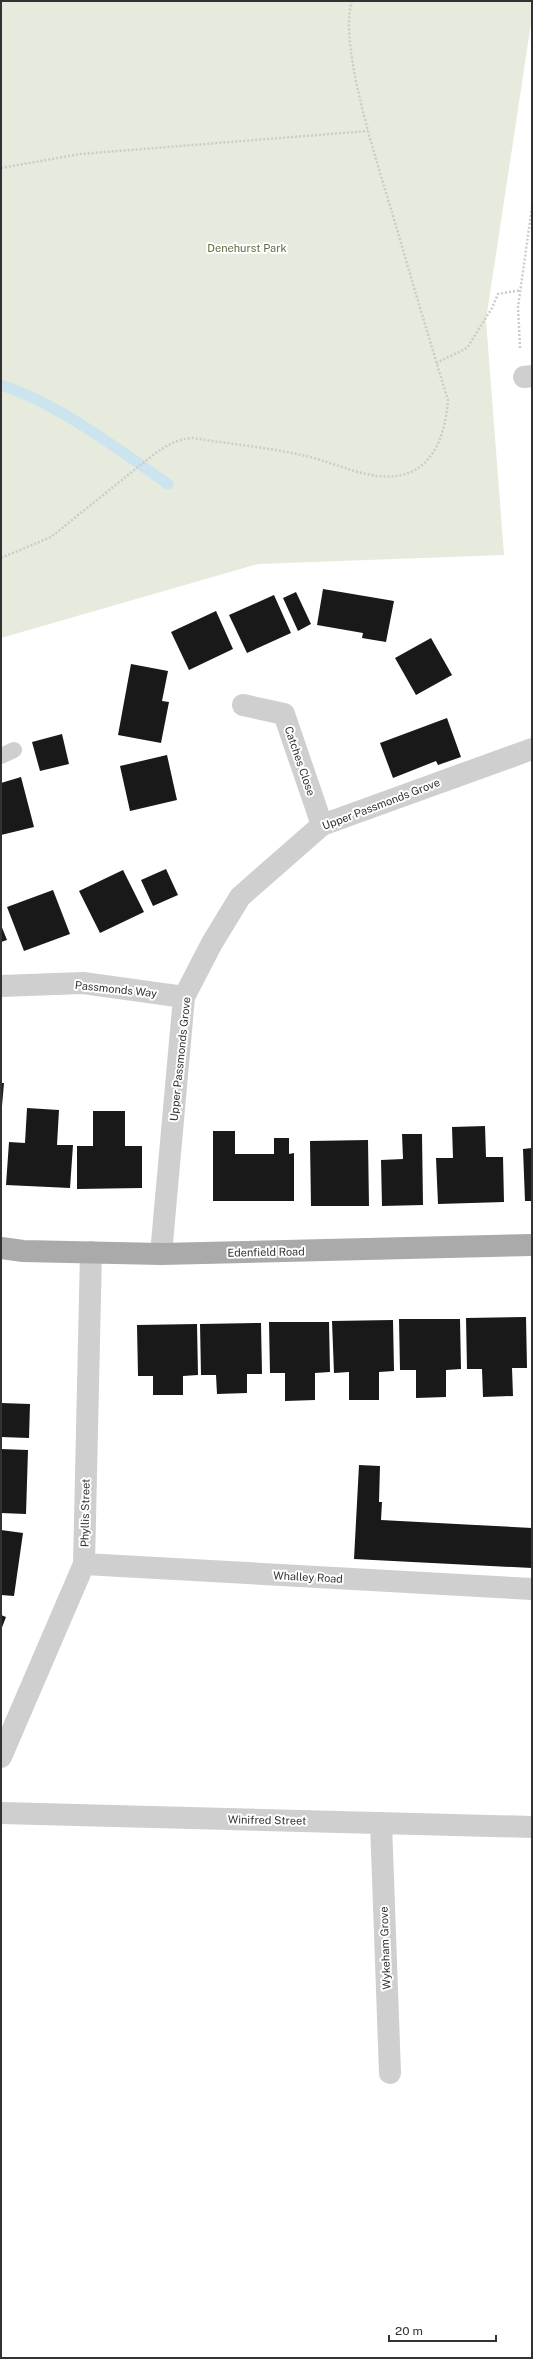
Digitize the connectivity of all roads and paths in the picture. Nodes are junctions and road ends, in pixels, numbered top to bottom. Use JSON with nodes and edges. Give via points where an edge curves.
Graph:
{"nodes":[{"id":1,"x":352,"y":1,"type":"edge"},
{"id":2,"x":368,"y":131,"type":"junction"},
{"id":3,"x":1,"y":168,"type":"edge"},
{"id":4,"x":532,"y":207,"type":"edge"},
{"id":5,"x":521,"y":290,"type":"junction"},
{"id":6,"x":436,"y":363,"type":"junction"},
{"id":7,"x":528,"y":376,"type":"edge"},
{"id":8,"x":1,"y":558,"type":"edge"},
{"id":9,"x":243,"y":705,"type":"dead end"},
{"id":10,"x":532,"y":749,"type":"edge"},
{"id":11,"x":322,"y":825,"type":"junction"},
{"id":12,"x":1,"y":986,"type":"edge"},
{"id":13,"x":184,"y":997,"type":"junction"},
{"id":14,"x":532,"y":1245,"type":"edge"},
{"id":15,"x":1,"y":1248,"type":"edge"},
{"id":16,"x":91,"y":1252,"type":"junction"},
{"id":17,"x":161,"y":1254,"type":"junction"},
{"id":18,"x":84,"y":1564,"type":"junction"},
{"id":19,"x":532,"y":1590,"type":"edge"},
{"id":20,"x":1,"y":1757,"type":"edge"},
{"id":21,"x":1,"y":1813,"type":"edge"},
{"id":22,"x":381,"y":1823,"type":"junction"},
{"id":23,"x":532,"y":1827,"type":"edge"},
{"id":24,"x":390,"y":2073,"type":"dead end"}],
"edges":[{"from":1,"to":2,"type":"path","via":[[351,46]]},
{"from":2,"to":3,"type":"path","via":[[87,153]]},
{"from":2,"to":6,"type":"path"},
{"from":4,"to":5,"type":"path"},
{"from":5,"to":6,"type":"path","via":[[498,294],[467,348]]},
{"from":5,"to":7,"type":"path","via":[[518,307],[519,342]]},
{"from":6,"to":8,"type":"path","via":[[448,400],[446,421],[441,440],[432,455],[419,468],[407,474],[377,476],[301,455],[192,438],[181,439],[168,444],[153,455],[51,537]]},
{"from":9,"to":11,"type":"street","name":"Catches Close","via":[[284,714]]},
{"from":10,"to":11,"type":"street","name":"Upper Passmonds Grove"},
{"from":11,"to":13,"type":"street","name":"Upper Passmonds Grove","via":[[240,897]]},
{"from":12,"to":13,"type":"street","name":"Passmonds Way","via":[[83,983]]},
{"from":13,"to":17,"type":"street","name":"Upper Passmonds Grove"},
{"from":14,"to":17,"type":"main road","name":"Edenfield Road"},
{"from":15,"to":16,"type":"main road","name":"Edenfield Road","via":[[23,1251]]},
{"from":16,"to":17,"type":"main road","name":"Edenfield Road"},
{"from":16,"to":18,"type":"street","name":"Phyllis Street"},
{"from":18,"to":19,"type":"street","name":"Whalley Road"},
{"from":18,"to":20,"type":"street","name":"Phyllis Street"},
{"from":21,"to":22,"type":"street","name":"Winifred Street"},
{"from":22,"to":23,"type":"street","name":"Winifred Street"},
{"from":22,"to":24,"type":"street","name":"Wykeham Grove"}]}
